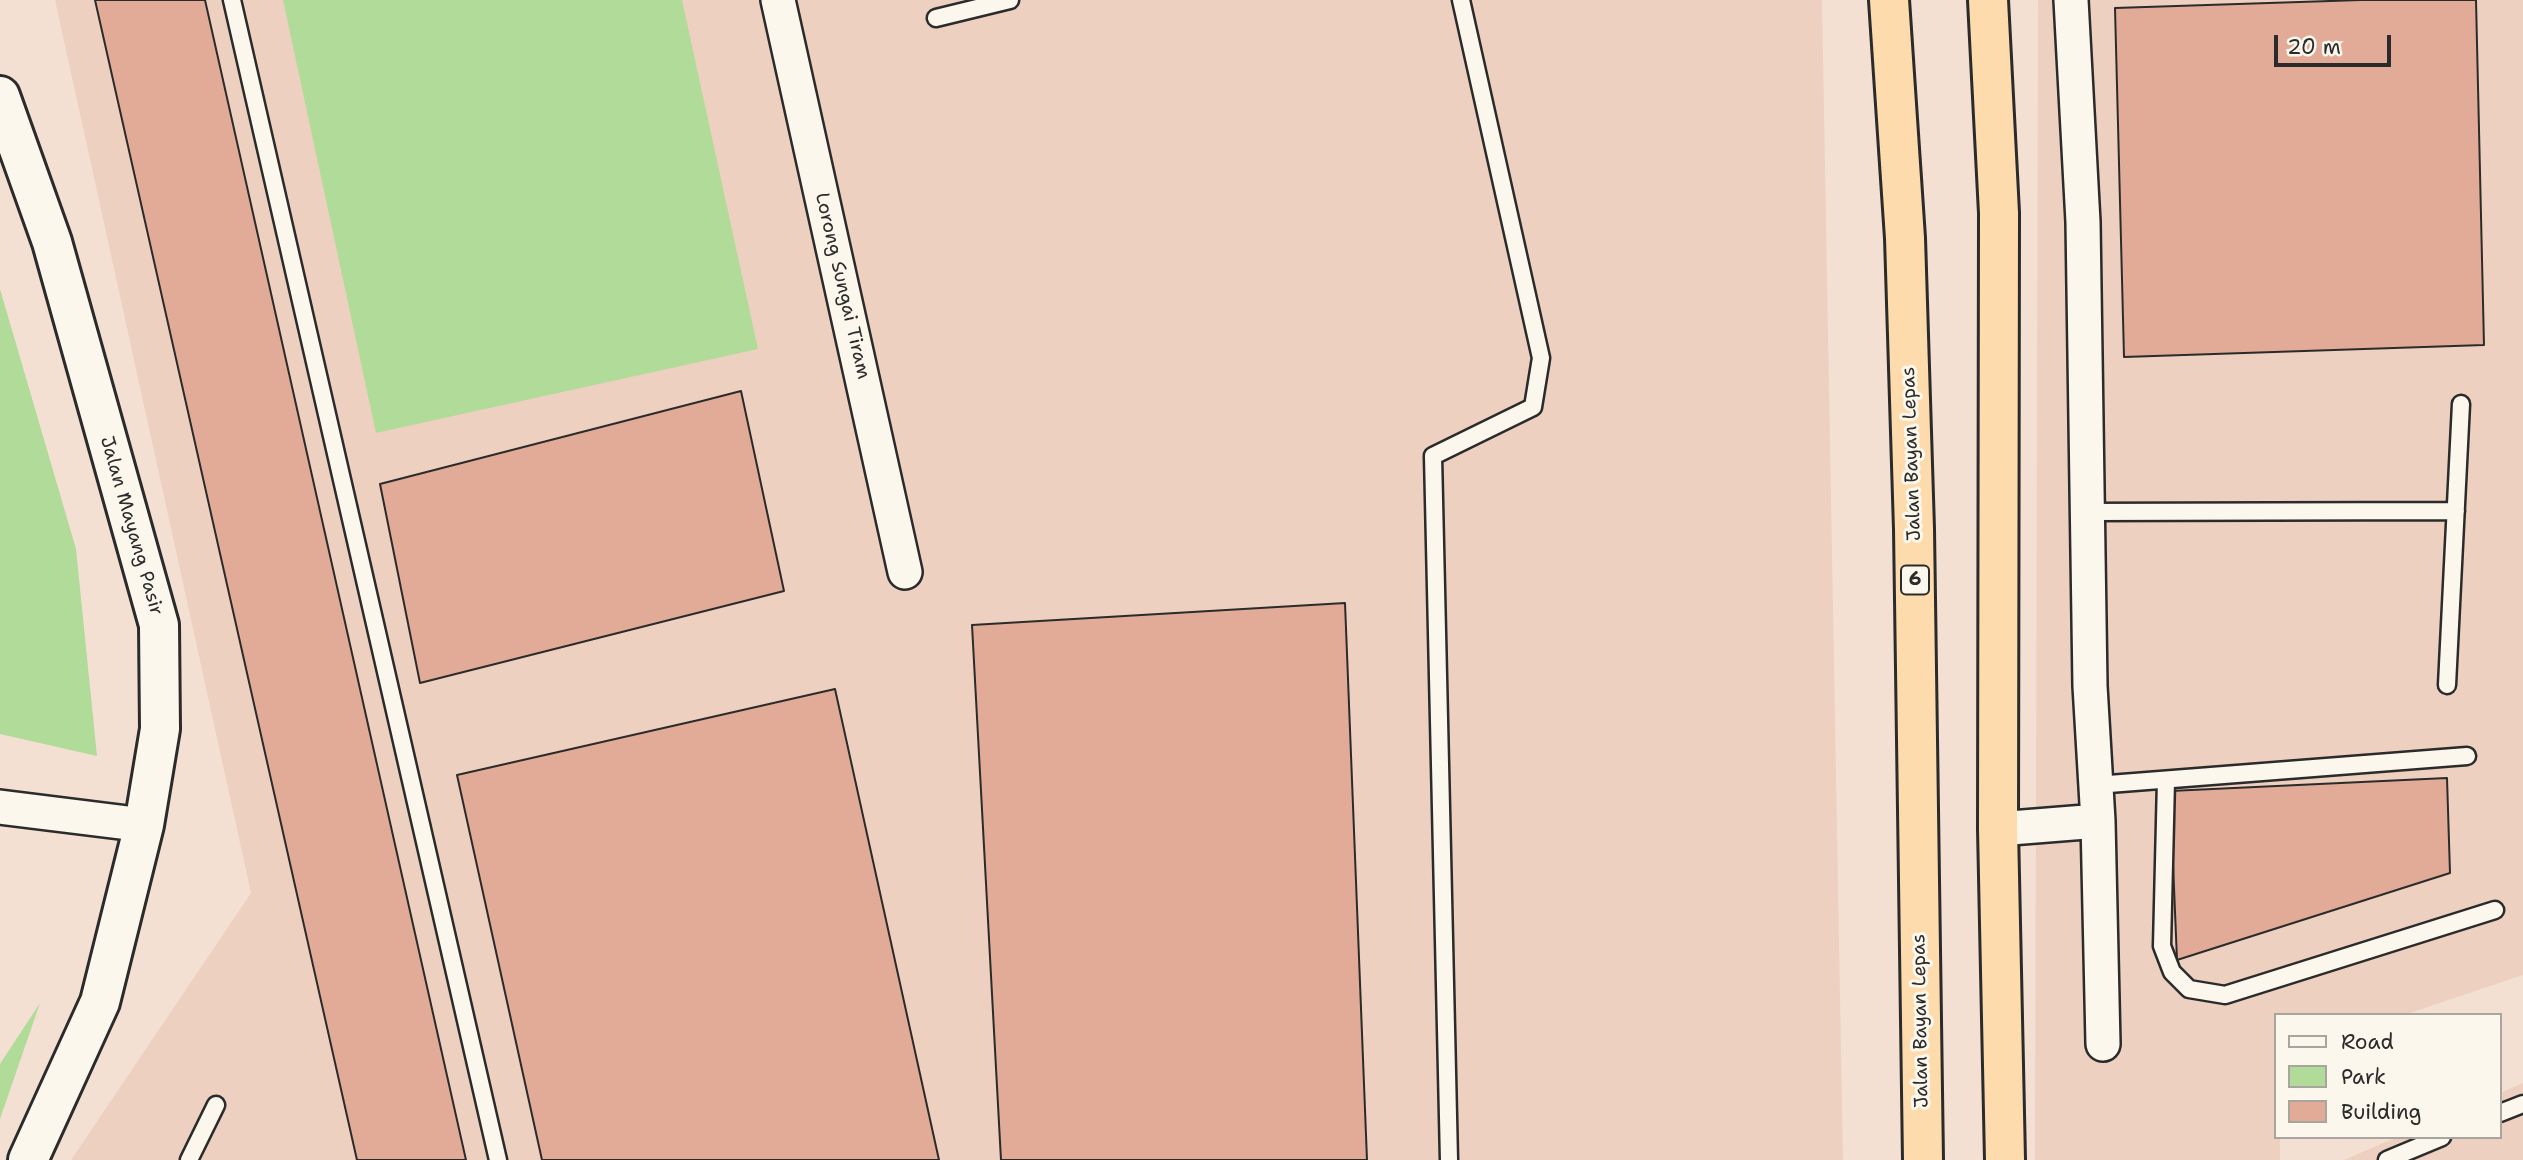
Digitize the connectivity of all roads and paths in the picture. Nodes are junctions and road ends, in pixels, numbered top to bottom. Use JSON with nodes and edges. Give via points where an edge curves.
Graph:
{"nodes":[{"id":1,"x":232,"y":0,"type":"edge"},
{"id":2,"x":778,"y":0,"type":"edge"},
{"id":3,"x":1010,"y":0,"type":"edge"},
{"id":4,"x":1461,"y":0,"type":"edge"},
{"id":5,"x":1889,"y":0,"type":"edge"},
{"id":6,"x":1988,"y":0,"type":"edge"},
{"id":7,"x":2071,"y":0,"type":"edge"},
{"id":8,"x":936,"y":18,"type":"dead end"},
{"id":9,"x":0,"y":96,"type":"edge"},
{"id":10,"x":2461,"y":404,"type":"dead end"},
{"id":11,"x":2456,"y":510,"type":"junction"},
{"id":12,"x":2087,"y":512,"type":"junction"},
{"id":13,"x":905,"y":572,"type":"dead end"},
{"id":14,"x":2447,"y":685,"type":"dead end"},
{"id":15,"x":2468,"y":756,"type":"dead end"},
{"id":16,"x":2166,"y":779,"type":"junction"},
{"id":17,"x":2096,"y":785,"type":"junction"},
{"id":18,"x":0,"y":807,"type":"edge"},
{"id":19,"x":2098,"y":821,"type":"junction"},
{"id":20,"x":144,"y":825,"type":"junction"},
{"id":21,"x":1998,"y":829,"type":"junction"},
{"id":22,"x":2495,"y":910,"type":"dead end"},
{"id":23,"x":2103,"y":1044,"type":"dead end"},
{"id":24,"x":2523,"y":1104,"type":"edge"},
{"id":25,"x":216,"y":1105,"type":"dead end"},
{"id":26,"x":2502,"y":1112,"type":"edge"},
{"id":27,"x":2437,"y":1139,"type":"edge"},
{"id":28,"x":28,"y":1160,"type":"edge"},
{"id":29,"x":190,"y":1160,"type":"edge"},
{"id":30,"x":498,"y":1160,"type":"edge"},
{"id":31,"x":1449,"y":1160,"type":"edge"},
{"id":32,"x":1923,"y":1160,"type":"edge"},
{"id":33,"x":2006,"y":1160,"type":"edge"},
{"id":34,"x":2388,"y":1160,"type":"edge"}],
"edges":[{"from":1,"to":30,"type":"lane"},
{"from":2,"to":13,"type":"street","name":"Lorong Sungai Tiram"},
{"from":3,"to":8,"type":"lane"},
{"from":4,"to":31,"type":"lane","via":[[1541,358],[1533,407],[1433,456]]},
{"from":5,"to":32,"type":"highway","name":"Jalan Bayan Lepas","number":"6","via":[[1905,238],[1914,529]]},
{"from":6,"to":21,"type":"highway","via":[[1999,213]]},
{"from":7,"to":12,"type":"street","via":[[2083,222]]},
{"from":9,"to":20,"type":"street","name":"Jalan Mayang Pasir","via":[[52,242],[159,625],[160,729]]},
{"from":10,"to":11,"type":"lane"},
{"from":11,"to":12,"type":"lane"},
{"from":11,"to":14,"type":"lane"},
{"from":12,"to":17,"type":"street"},
{"from":15,"to":16,"type":"lane"},
{"from":16,"to":17,"type":"lane"},
{"from":16,"to":22,"type":"lane","via":[[2162,946],[2172,972],[2189,989],[2225,995]]},
{"from":17,"to":19,"type":"street"},
{"from":18,"to":20,"type":"street"},
{"from":19,"to":21,"type":"street"},
{"from":19,"to":23,"type":"street"},
{"from":20,"to":28,"type":"street","name":"Jalan Mayang Pasir","via":[[100,1002]]},
{"from":21,"to":33,"type":"highway"},
{"from":24,"to":26,"type":"lane"},
{"from":25,"to":29,"type":"lane"},
{"from":27,"to":34,"type":"lane"}]}
